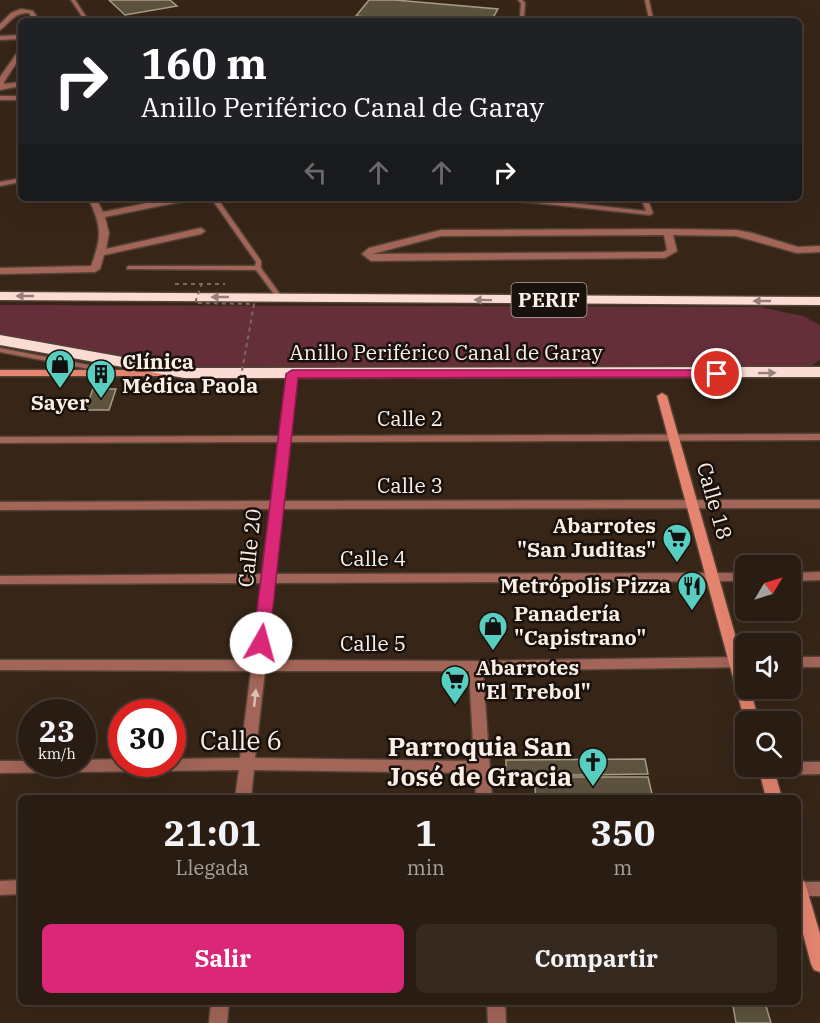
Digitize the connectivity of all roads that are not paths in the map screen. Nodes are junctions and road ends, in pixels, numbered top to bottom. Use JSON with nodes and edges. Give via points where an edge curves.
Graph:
{"nodes":[{"id":1,"x":73,"y":0,"type":"edge"},
{"id":2,"x":520,"y":0,"type":"edge"},
{"id":3,"x":647,"y":0,"type":"edge"},
{"id":4,"x":35,"y":18,"type":"edge"},
{"id":5,"x":85,"y":18,"type":"edge"},
{"id":6,"x":521,"y":18,"type":"edge"},
{"id":7,"x":651,"y":18,"type":"edge"},
{"id":8,"x":0,"y":28,"type":"edge"},
{"id":9,"x":0,"y":38,"type":"edge"},
{"id":10,"x":18,"y":38,"type":"edge"},
{"id":11,"x":15,"y":59,"type":"edge"},
{"id":12,"x":0,"y":82,"type":"edge"},
{"id":13,"x":18,"y":85,"type":"edge"},
{"id":14,"x":0,"y":88,"type":"edge"},
{"id":15,"x":0,"y":98,"type":"edge"},
{"id":16,"x":18,"y":99,"type":"edge"},
{"id":17,"x":18,"y":181,"type":"edge"},
{"id":18,"x":0,"y":184,"type":"edge"},
{"id":19,"x":94,"y":201,"type":"edge"},
{"id":20,"x":171,"y":201,"type":"edge"},
{"id":21,"x":215,"y":201,"type":"edge"},
{"id":22,"x":536,"y":201,"type":"edge"},
{"id":23,"x":645,"y":201,"type":"edge"},
{"id":24,"x":102,"y":216,"type":"junction"},
{"id":25,"x":201,"y":231,"type":"dead end"},
{"id":26,"x":668,"y":232,"type":"junction"},
{"id":27,"x":820,"y":249,"type":"edge"},
{"id":28,"x":101,"y":253,"type":"junction"},
{"id":29,"x":129,"y":268,"type":"dead end"},
{"id":30,"x":258,"y":268,"type":"junction"},
{"id":31,"x":0,"y":271,"type":"edge"},
{"id":32,"x":0,"y":296,"type":"edge"},
{"id":33,"x":279,"y":297,"type":"junction"},
{"id":34,"x":788,"y":301,"type":"junction"},
{"id":35,"x":820,"y":301,"type":"edge"},
{"id":36,"x":820,"y":310,"type":"edge"},
{"id":37,"x":0,"y":340,"type":"edge"},
{"id":38,"x":0,"y":350,"type":"edge"},
{"id":39,"x":820,"y":371,"type":"edge"},
{"id":40,"x":117,"y":372,"type":"junction"},
{"id":41,"x":0,"y":373,"type":"edge"},
{"id":42,"x":184,"y":373,"type":"junction"},
{"id":43,"x":292,"y":374,"type":"junction"},
{"id":44,"x":662,"y":396,"type":"dead end"},
{"id":45,"x":820,"y":437,"type":"edge"},
{"id":46,"x":673,"y":438,"type":"junction"},
{"id":47,"x":285,"y":439,"type":"junction"},
{"id":48,"x":0,"y":440,"type":"edge"},
{"id":49,"x":692,"y":504,"type":"junction"},
{"id":50,"x":820,"y":504,"type":"edge"},
{"id":51,"x":0,"y":506,"type":"edge"},
{"id":52,"x":277,"y":506,"type":"junction"},
{"id":53,"x":820,"y":576,"type":"edge"},
{"id":54,"x":712,"y":577,"type":"junction"},
{"id":55,"x":735,"y":577,"type":"edge"},
{"id":56,"x":801,"y":577,"type":"edge"},
{"id":57,"x":269,"y":579,"type":"junction"},
{"id":58,"x":0,"y":580,"type":"edge"},
{"id":59,"x":735,"y":644,"type":"edge"},
{"id":60,"x":735,"y":662,"type":"edge"},
{"id":61,"x":801,"y":662,"type":"edge"},
{"id":62,"x":820,"y":662,"type":"edge"},
{"id":63,"x":259,"y":664,"type":"junction"},
{"id":64,"x":0,"y":665,"type":"edge"},
{"id":65,"x":476,"y":666,"type":"junction"},
{"id":66,"x":247,"y":764,"type":"junction"},
{"id":67,"x":0,"y":767,"type":"edge"},
{"id":68,"x":482,"y":767,"type":"junction"},
{"id":69,"x":801,"y":768,"type":"edge"},
{"id":70,"x":820,"y":768,"type":"edge"},
{"id":71,"x":768,"y":777,"type":"edge"},
{"id":72,"x":243,"y":795,"type":"edge"},
{"id":73,"x":484,"y":795,"type":"edge"},
{"id":74,"x":773,"y":795,"type":"edge"},
{"id":75,"x":18,"y":887,"type":"edge"},
{"id":76,"x":801,"y":887,"type":"edge"},
{"id":77,"x":0,"y":888,"type":"edge"},
{"id":78,"x":820,"y":889,"type":"edge"},
{"id":79,"x":801,"y":894,"type":"edge"},
{"id":80,"x":820,"y":964,"type":"edge"},
{"id":81,"x":220,"y":1005,"type":"edge"},
{"id":82,"x":496,"y":1005,"type":"edge"},
{"id":83,"x":218,"y":1023,"type":"edge"},
{"id":84,"x":497,"y":1023,"type":"edge"}],
"edges":[{"from":1,"to":5,"type":"lane"},
{"from":2,"to":6,"type":"lane"},
{"from":3,"to":7,"type":"lane"},
{"from":4,"to":8,"type":"street","via":[[31,12],[18,11]]},
{"from":9,"to":10,"type":"street"},
{"from":11,"to":12,"type":"street"},
{"from":12,"to":14,"type":"street"},
{"from":13,"to":14,"type":"street"},
{"from":15,"to":16,"type":"street"},
{"from":17,"to":18,"type":"street"},
{"from":19,"to":24,"type":"street"},
{"from":20,"to":24,"type":"street"},
{"from":21,"to":30,"type":"lane","via":[[259,262]]},
{"from":22,"to":23,"type":"lane","via":[[650,213]]},
{"from":24,"to":28,"type":"street","via":[[106,226]]},
{"from":25,"to":28,"type":"street"},
{"from":26,"to":26,"type":"street","via":[[441,233],[367,254],[371,258],[665,255],[672,251]]},
{"from":26,"to":27,"type":"street","via":[[736,233],[797,250]]},
{"from":28,"to":31,"type":"street","via":[[95,269]]},
{"from":29,"to":30,"type":"lane"},
{"from":30,"to":33,"type":"lane"},
{"from":33,"to":32,"type":"highway","number":"PERIF","one_way":true},
{"from":34,"to":33,"type":"highway","number":"PERIF","one_way":true},
{"from":34,"to":35,"type":"highway","number":"PERIF"},
{"from":34,"to":36,"type":"highway"},
{"from":37,"to":42,"type":"highway"},
{"from":38,"to":40,"type":"lane"},
{"from":43,"to":39,"type":"highway","name":"Anillo Periférico Canal de Garay","one_way":true},
{"from":40,"to":41,"type":"street","name":"Anillo Periférico Canal de Garay"},
{"from":40,"to":42,"type":"street","name":"Anillo Periférico Canal de Garay"},
{"from":42,"to":43,"type":"highway","name":"Anillo Periférico Canal de Garay"},
{"from":43,"to":47,"type":"street","name":"Calle 20"},
{"from":44,"to":46,"type":"street","name":"Calle 18"},
{"from":45,"to":46,"type":"street","name":"Calle 2"},
{"from":46,"to":47,"type":"street","name":"Calle 2"},
{"from":46,"to":49,"type":"street","name":"Calle 18"},
{"from":47,"to":48,"type":"street","name":"Calle 2"},
{"from":47,"to":52,"type":"street","name":"Calle 20"},
{"from":49,"to":50,"type":"street","name":"Calle 3"},
{"from":49,"to":52,"type":"street","name":"Calle 3"},
{"from":49,"to":54,"type":"street","name":"Calle 18"},
{"from":51,"to":52,"type":"street","name":"Calle 3"},
{"from":52,"to":57,"type":"street","name":"Calle 20"},
{"from":53,"to":56,"type":"street"},
{"from":54,"to":55,"type":"street","name":"Calle 4"},
{"from":54,"to":57,"type":"street","name":"Calle 4"},
{"from":54,"to":59,"type":"street","name":"Calle 18"},
{"from":57,"to":58,"type":"street","name":"Calle 4"},
{"from":57,"to":63,"type":"street","name":"Calle 20"},
{"from":60,"to":65,"type":"street","name":"Calle 5"},
{"from":61,"to":62,"type":"street"},
{"from":63,"to":64,"type":"street","name":"Calle 5"},
{"from":63,"to":65,"type":"street","name":"Calle 5"},
{"from":66,"to":63,"type":"street","name":"Calle 20","one_way":true},
{"from":65,"to":68,"type":"street"},
{"from":66,"to":67,"type":"street","name":"Calle 6"},
{"from":66,"to":68,"type":"street","name":"Calle 6"},
{"from":66,"to":72,"type":"street","name":"Calle 20"},
{"from":68,"to":73,"type":"street"},
{"from":69,"to":70,"type":"street"},
{"from":71,"to":74,"type":"street"},
{"from":75,"to":77,"type":"street"},
{"from":76,"to":78,"type":"street"},
{"from":79,"to":80,"type":"street"},
{"from":81,"to":83,"type":"street"},
{"from":82,"to":84,"type":"street"}]}
